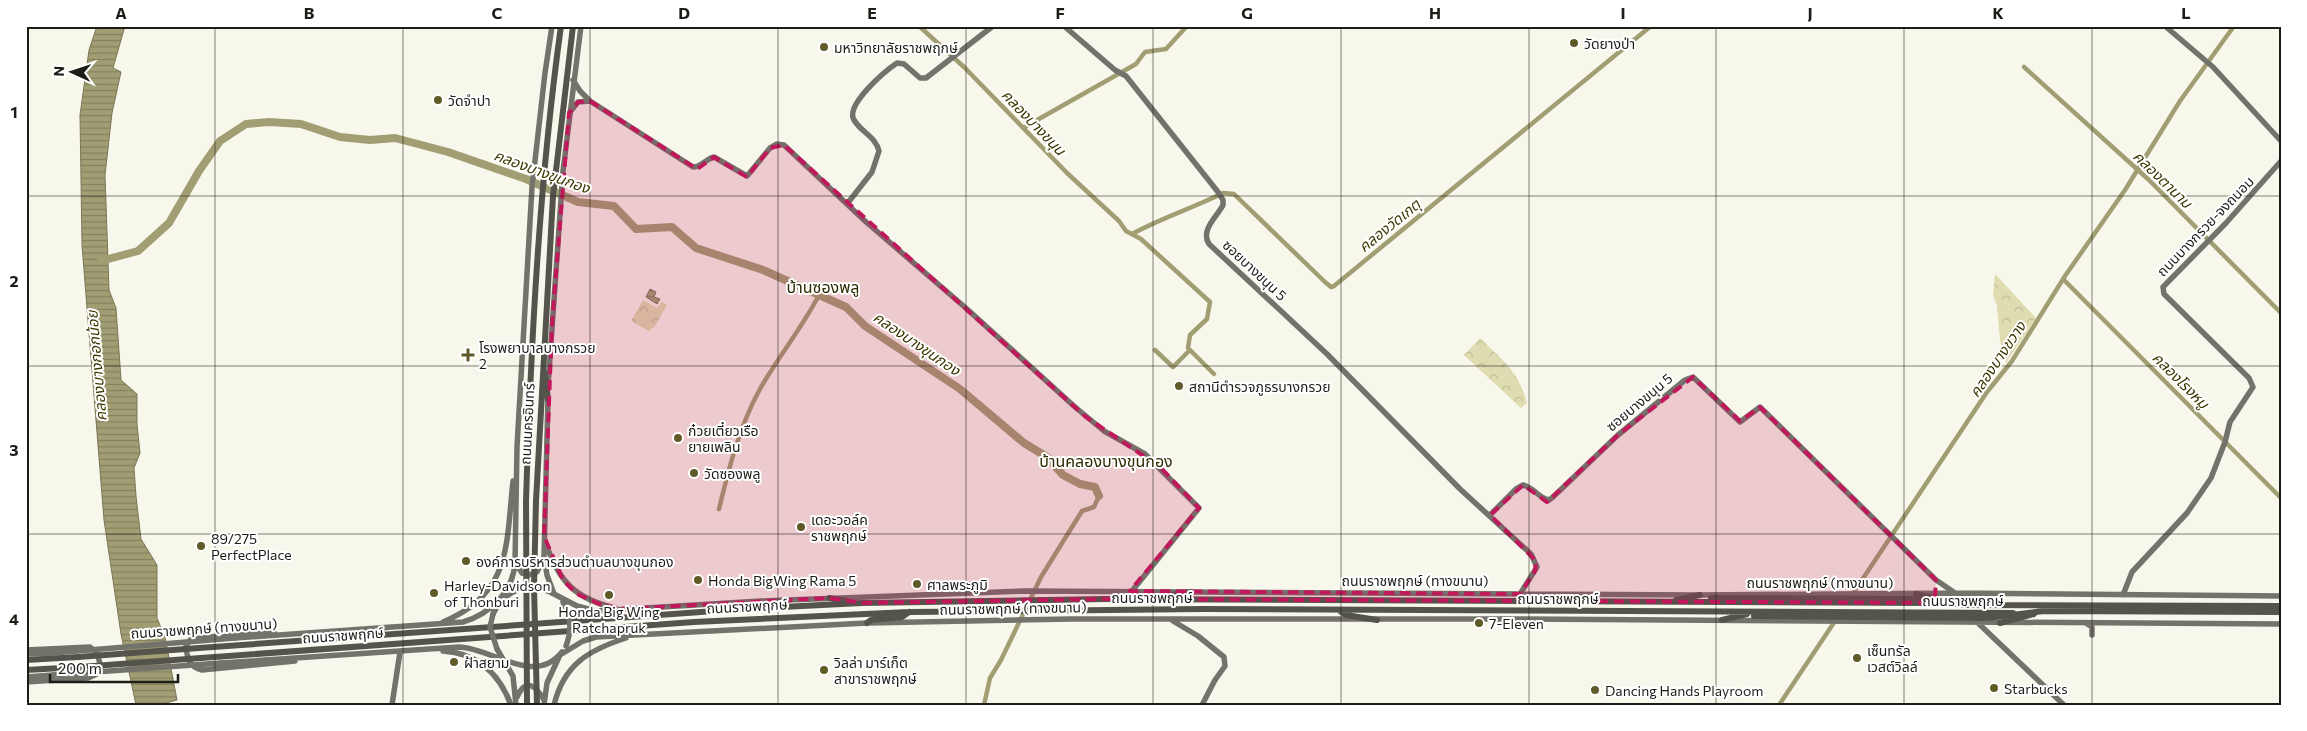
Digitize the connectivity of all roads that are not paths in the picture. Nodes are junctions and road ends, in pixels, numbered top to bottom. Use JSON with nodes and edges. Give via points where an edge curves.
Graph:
{"nodes":[{"id":1,"x":552,"y":26,"type":"edge"},
{"id":2,"x":561,"y":26,"type":"edge"},
{"id":3,"x":573,"y":26,"type":"edge"},
{"id":4,"x":581,"y":26,"type":"edge"},
{"id":5,"x":993,"y":26,"type":"edge"},
{"id":6,"x":1064,"y":26,"type":"edge"},
{"id":7,"x":2165,"y":26,"type":"edge"},
{"id":8,"x":573,"y":80,"type":"junction"},
{"id":9,"x":590,"y":101,"type":"junction"},
{"id":10,"x":569,"y":112,"type":"junction"},
{"id":11,"x":2281,"y":141,"type":"edge"},
{"id":12,"x":2281,"y":161,"type":"edge"},
{"id":13,"x":847,"y":204,"type":"junction"},
{"id":14,"x":543,"y":352,"type":"junction"},
{"id":15,"x":548,"y":400,"type":"junction"},
{"id":16,"x":517,"y":447,"type":"junction"},
{"id":17,"x":1490,"y":515,"type":"junction"},
{"id":18,"x":544,"y":536,"type":"junction"},
{"id":19,"x":544,"y":557,"type":"junction"},
{"id":20,"x":515,"y":563,"type":"junction"},
{"id":21,"x":1936,"y":580,"type":"junction"},
{"id":22,"x":1132,"y":591,"type":"junction"},
{"id":23,"x":1192,"y":592,"type":"junction"},
{"id":24,"x":1955,"y":593,"type":"junction"},
{"id":25,"x":554,"y":594,"type":"junction"},
{"id":26,"x":1520,"y":594,"type":"junction"},
{"id":27,"x":1916,"y":594,"type":"junction"},
{"id":28,"x":1700,"y":595,"type":"junction"},
{"id":29,"x":1931,"y":595,"type":"junction"},
{"id":30,"x":2123,"y":595,"type":"junction"},
{"id":31,"x":2281,"y":596,"type":"edge"},
{"id":32,"x":829,"y":598,"type":"junction"},
{"id":33,"x":1150,"y":599,"type":"junction"},
{"id":34,"x":1682,"y":599,"type":"junction"},
{"id":35,"x":498,"y":603,"type":"junction"},
{"id":36,"x":862,"y":603,"type":"junction"},
{"id":37,"x":1662,"y":603,"type":"junction"},
{"id":38,"x":1958,"y":603,"type":"junction"},
{"id":39,"x":2281,"y":606,"type":"edge"},
{"id":40,"x":620,"y":609,"type":"junction"},
{"id":41,"x":1340,"y":610,"type":"junction"},
{"id":42,"x":909,"y":612,"type":"junction"},
{"id":43,"x":2281,"y":613,"type":"edge"},
{"id":44,"x":1754,"y":614,"type":"junction"},
{"id":45,"x":2035,"y":614,"type":"junction"},
{"id":46,"x":1172,"y":620,"type":"junction"},
{"id":47,"x":1194,"y":620,"type":"junction"},
{"id":48,"x":1377,"y":620,"type":"junction"},
{"id":49,"x":1722,"y":620,"type":"junction"},
{"id":50,"x":867,"y":623,"type":"junction"},
{"id":51,"x":1978,"y":623,"type":"junction"},
{"id":52,"x":2000,"y":623,"type":"junction"},
{"id":53,"x":437,"y":624,"type":"junction"},
{"id":54,"x":2087,"y":624,"type":"junction"},
{"id":55,"x":2281,"y":624,"type":"edge"},
{"id":56,"x":300,"y":633,"type":"junction"},
{"id":57,"x":633,"y":635,"type":"junction"},
{"id":58,"x":2092,"y":635,"type":"dead end"},
{"id":59,"x":1198,"y":636,"type":"junction"},
{"id":60,"x":26,"y":650,"type":"edge"},
{"id":61,"x":432,"y":650,"type":"junction"},
{"id":62,"x":400,"y":652,"type":"junction"},
{"id":63,"x":26,"y":654,"type":"edge"},
{"id":64,"x":560,"y":655,"type":"junction"},
{"id":65,"x":314,"y":657,"type":"junction"},
{"id":66,"x":503,"y":659,"type":"junction"},
{"id":67,"x":26,"y":660,"type":"edge"},
{"id":68,"x":26,"y":670,"type":"edge"},
{"id":69,"x":26,"y":677,"type":"edge"},
{"id":70,"x":26,"y":682,"type":"edge"},
{"id":71,"x":516,"y":702,"type":"edge"},
{"id":72,"x":544,"y":702,"type":"edge"},
{"id":73,"x":392,"y":705,"type":"edge"},
{"id":74,"x":511,"y":705,"type":"edge"},
{"id":75,"x":527,"y":705,"type":"edge"},
{"id":76,"x":536,"y":705,"type":"edge"},
{"id":77,"x":554,"y":705,"type":"edge"},
{"id":78,"x":1202,"y":705,"type":"edge"},
{"id":79,"x":2064,"y":705,"type":"edge"}],
"edges":[{"from":1,"to":16,"type":"main road","name":"ถนนนครอินทร์","via":[[532,187]]},
{"from":2,"to":75,"type":"main road","name":"ถนนนครอินทร์","bridge":true,"via":[[542,181],[531,352],[526,501]]},
{"from":3,"to":14,"type":"main road","name":"ถนนนครอินทร์","via":[[554,185]]},
{"from":4,"to":8,"type":"main road","name":"ถนนนครอินทร์"},
{"from":5,"to":13,"type":"main road","via":[[923,78],[904,64],[897,63],[855,104],[853,118],[876,143],[879,151],[872,172]]},
{"from":6,"to":17,"type":"main road","name":"ซอยบางขนุน 5","via":[[1124,74],[1220,194],[1222,208],[1206,231],[1209,244],[1327,354],[1460,489]]},
{"from":7,"to":11,"type":"main road","via":[[2213,67]]},
{"from":8,"to":9,"type":"main road"},
{"from":8,"to":10,"type":"main road","name":"ถนนนครอินทร์"},
{"from":9,"to":10,"type":"main road","via":[[578,102]]},
{"from":9,"to":13,"type":"main road","via":[[693,166],[714,157],[747,176],[770,148],[784,145]]},
{"from":10,"to":15,"type":"main road","name":"ถนนนครอินทร์"},
{"from":12,"to":30,"type":"main road","name":"ถนนบางกรวย-จงถนอม","via":[[2162,290],[2250,378],[2253,386],[2230,422],[2218,460],[2203,490],[2187,514],[2132,572]]},
{"from":13,"to":22,"type":"main road","via":[[1086,417],[1151,459],[1199,508]]},
{"from":14,"to":15,"type":"main road"},
{"from":14,"to":76,"type":"main road","name":"ถนนนครอินทร์","bridge":true,"via":[[534,587]]},
{"from":15,"to":18,"type":"main road","name":"ถนนนครอินทร์"},
{"from":16,"to":20,"type":"main road","name":"ถนนนครอินทร์"},
{"from":16,"to":53,"type":"main road","via":[[507,546],[498,578],[470,608]]},
{"from":17,"to":21,"type":"main road","name":"ซอยบางขนุน 5","via":[[1523,485],[1549,500],[1618,435],[1685,380],[1693,377],[1740,422],[1760,407]]},
{"from":17,"to":26,"type":"main road","name":"ซอยบางขนุน 5","via":[[1536,562],[1535,571]]},
{"from":18,"to":19,"type":"main road","name":"ถนนนครอินทร์"},
{"from":18,"to":40,"type":"main road","via":[[556,568],[571,589],[599,604]]},
{"from":19,"to":20,"type":"main road","via":[[537,572],[529,575],[522,573]]},
{"from":19,"to":25,"type":"main road","name":"ถนนนครอินทร์"},
{"from":20,"to":35,"type":"main road","name":"ถนนนครอินทร์","via":[[513,577]]},
{"from":21,"to":24,"type":"main road"},
{"from":21,"to":29,"type":"main road","via":[[1936,589]]},
{"from":22,"to":23,"type":"main road","name":"ถนนราชพฤกษ์ (ทางขนาน)"},
{"from":22,"to":32,"type":"main road","name":"ถนนราชพฤกษ์ (ทางขนาน)"},
{"from":23,"to":26,"type":"main road","name":"ถนนราชพฤกษ์ (ทางขนาน)"},
{"from":23,"to":33,"type":"main road"},
{"from":24,"to":29,"type":"main road","name":"ถนนราชพฤกษ์ (ทางขนาน)"},
{"from":24,"to":30,"type":"main road","name":"ถนนราชพฤกษ์ (ทางขนาน)"},
{"from":25,"to":35,"type":"main road","via":[[543,588],[522,588]]},
{"from":25,"to":40,"type":"main road","name":"ถนนราชพฤกษ์ (ทางขนาน)","via":[[588,610]]},
{"from":25,"to":64,"type":"main road","bridge":true,"via":[[569,613],[571,626]]},
{"from":26,"to":28,"type":"main road","name":"ถนนราชพฤกษ์ (ทางขนาน)"},
{"from":27,"to":28,"type":"main road","name":"ถนนราชพฤกษ์ (ทางขนาน)"},
{"from":27,"to":29,"type":"main road","name":"ถนนราชพฤกษ์ (ทางขนาน)"},
{"from":27,"to":38,"type":"main road"},
{"from":28,"to":34,"type":"main road"},
{"from":30,"to":31,"type":"main road","name":"ถนนราชพฤกษ์ (ทางขนาน)"},
{"from":32,"to":36,"type":"main road"},
{"from":32,"to":40,"type":"main road","name":"ถนนราชพฤกษ์ (ทางขนาน)"},
{"from":33,"to":36,"type":"main road","name":"ถนนราชพฤกษ์"},
{"from":33,"to":37,"type":"main road","name":"ถนนราชพฤกษ์"},
{"from":34,"to":37,"type":"main road"},
{"from":34,"to":39,"type":"main road","bridge":true,"via":[[1919,599],[1967,605]]},
{"from":35,"to":53,"type":"main road","name":"ถนนราชพฤกษ์ (ทางขนาน)","via":[[472,620]]},
{"from":35,"to":66,"type":"main road","bridge":true,"via":[[490,627]]},
{"from":36,"to":67,"type":"main road","name":"ถนนราชพฤกษ์","bridge":true},
{"from":37,"to":38,"type":"main road","name":"ถนนราชพฤกษ์"},
{"from":38,"to":39,"type":"main road","name":"ถนนราชพฤกษ์","bridge":true},
{"from":41,"to":42,"type":"main road","name":"ถนนราชพฤกษ์"},
{"from":41,"to":44,"type":"main road","name":"ถนนราชพฤกษ์"},
{"from":41,"to":48,"type":"main road","via":[[1346,615]]},
{"from":42,"to":50,"type":"main road","via":[[905,616]]},
{"from":42,"to":68,"type":"main road","name":"ถนนราชพฤกษ์","bridge":true,"via":[[694,622]]},
{"from":43,"to":44,"type":"main road","bridge":true,"via":[[2044,611],[1987,618]]},
{"from":43,"to":45,"type":"main road","name":"ถนนราชพฤกษ์","bridge":true},
{"from":44,"to":45,"type":"main road","name":"ถนนราชพฤกษ์","bridge":true},
{"from":44,"to":49,"type":"main road"},
{"from":45,"to":52,"type":"main road"},
{"from":46,"to":47,"type":"main road","name":"ถนนราชพฤกษ์ (ทางขนาน)"},
{"from":46,"to":50,"type":"main road","name":"ถนนราชพฤกษ์ (ทางขนาน)"},
{"from":46,"to":59,"type":"main road"},
{"from":47,"to":48,"type":"main road","name":"ถนนราชพฤกษ์ (ทางขนาน)"},
{"from":47,"to":59,"type":"main road","via":[[1193,627]]},
{"from":48,"to":49,"type":"main road","name":"ถนนราชพฤกษ์ (ทางขนาน)"},
{"from":49,"to":51,"type":"main road","name":"ถนนราชพฤกษ์ (ทางขนาน)"},
{"from":50,"to":57,"type":"main road","name":"ถนนราชพฤกษ์ (ทางขนาน)"},
{"from":51,"to":52,"type":"main road","name":"ถนนราชพฤกษ์ (ทางขนาน)"},
{"from":51,"to":79,"type":"main road"},
{"from":52,"to":54,"type":"main road","name":"ถนนราชพฤกษ์ (ทางขนาน)"},
{"from":53,"to":56,"type":"main road","name":"ถนนราชพฤกษ์ (ทางขนาน)"},
{"from":54,"to":55,"type":"main road","name":"ถนนราชพฤกษ์ (ทางขนาน)"},
{"from":54,"to":58,"type":"main road","via":[[2092,627]]},
{"from":56,"to":63,"type":"main road","name":"ถนนราชพฤกษ์ (ทางขนาน)","bridge":true},
{"from":56,"to":65,"type":"main road","via":[[267,632],[196,638],[186,646],[188,661],[202,670]]},
{"from":57,"to":64,"type":"main road","name":"ถนนราชพฤกษ์ (ทางขนาน)","via":[[589,638]]},
{"from":57,"to":77,"type":"main road","via":[[602,645],[581,658],[564,678]]},
{"from":59,"to":78,"type":"main road","via":[[1224,657],[1225,662]]},
{"from":60,"to":70,"type":"main road","via":[[90,647],[97,652],[101,667],[97,674],[88,678]]},
{"from":61,"to":62,"type":"main road"},
{"from":61,"to":66,"type":"main road","via":[[466,647]]},
{"from":61,"to":74,"type":"main road","via":[[460,652],[479,661],[499,681]]},
{"from":62,"to":65,"type":"main road"},
{"from":62,"to":73,"type":"main road"},
{"from":64,"to":66,"type":"main road","via":[[548,664],[532,668]]},
{"from":64,"to":72,"type":"main road","via":[[547,683]]},
{"from":65,"to":69,"type":"main road","bridge":true},
{"from":66,"to":71,"type":"main road","via":[[513,676]]},
{"from":71,"to":72,"type":"main road","via":[[520,690],[532,685]]}]}
